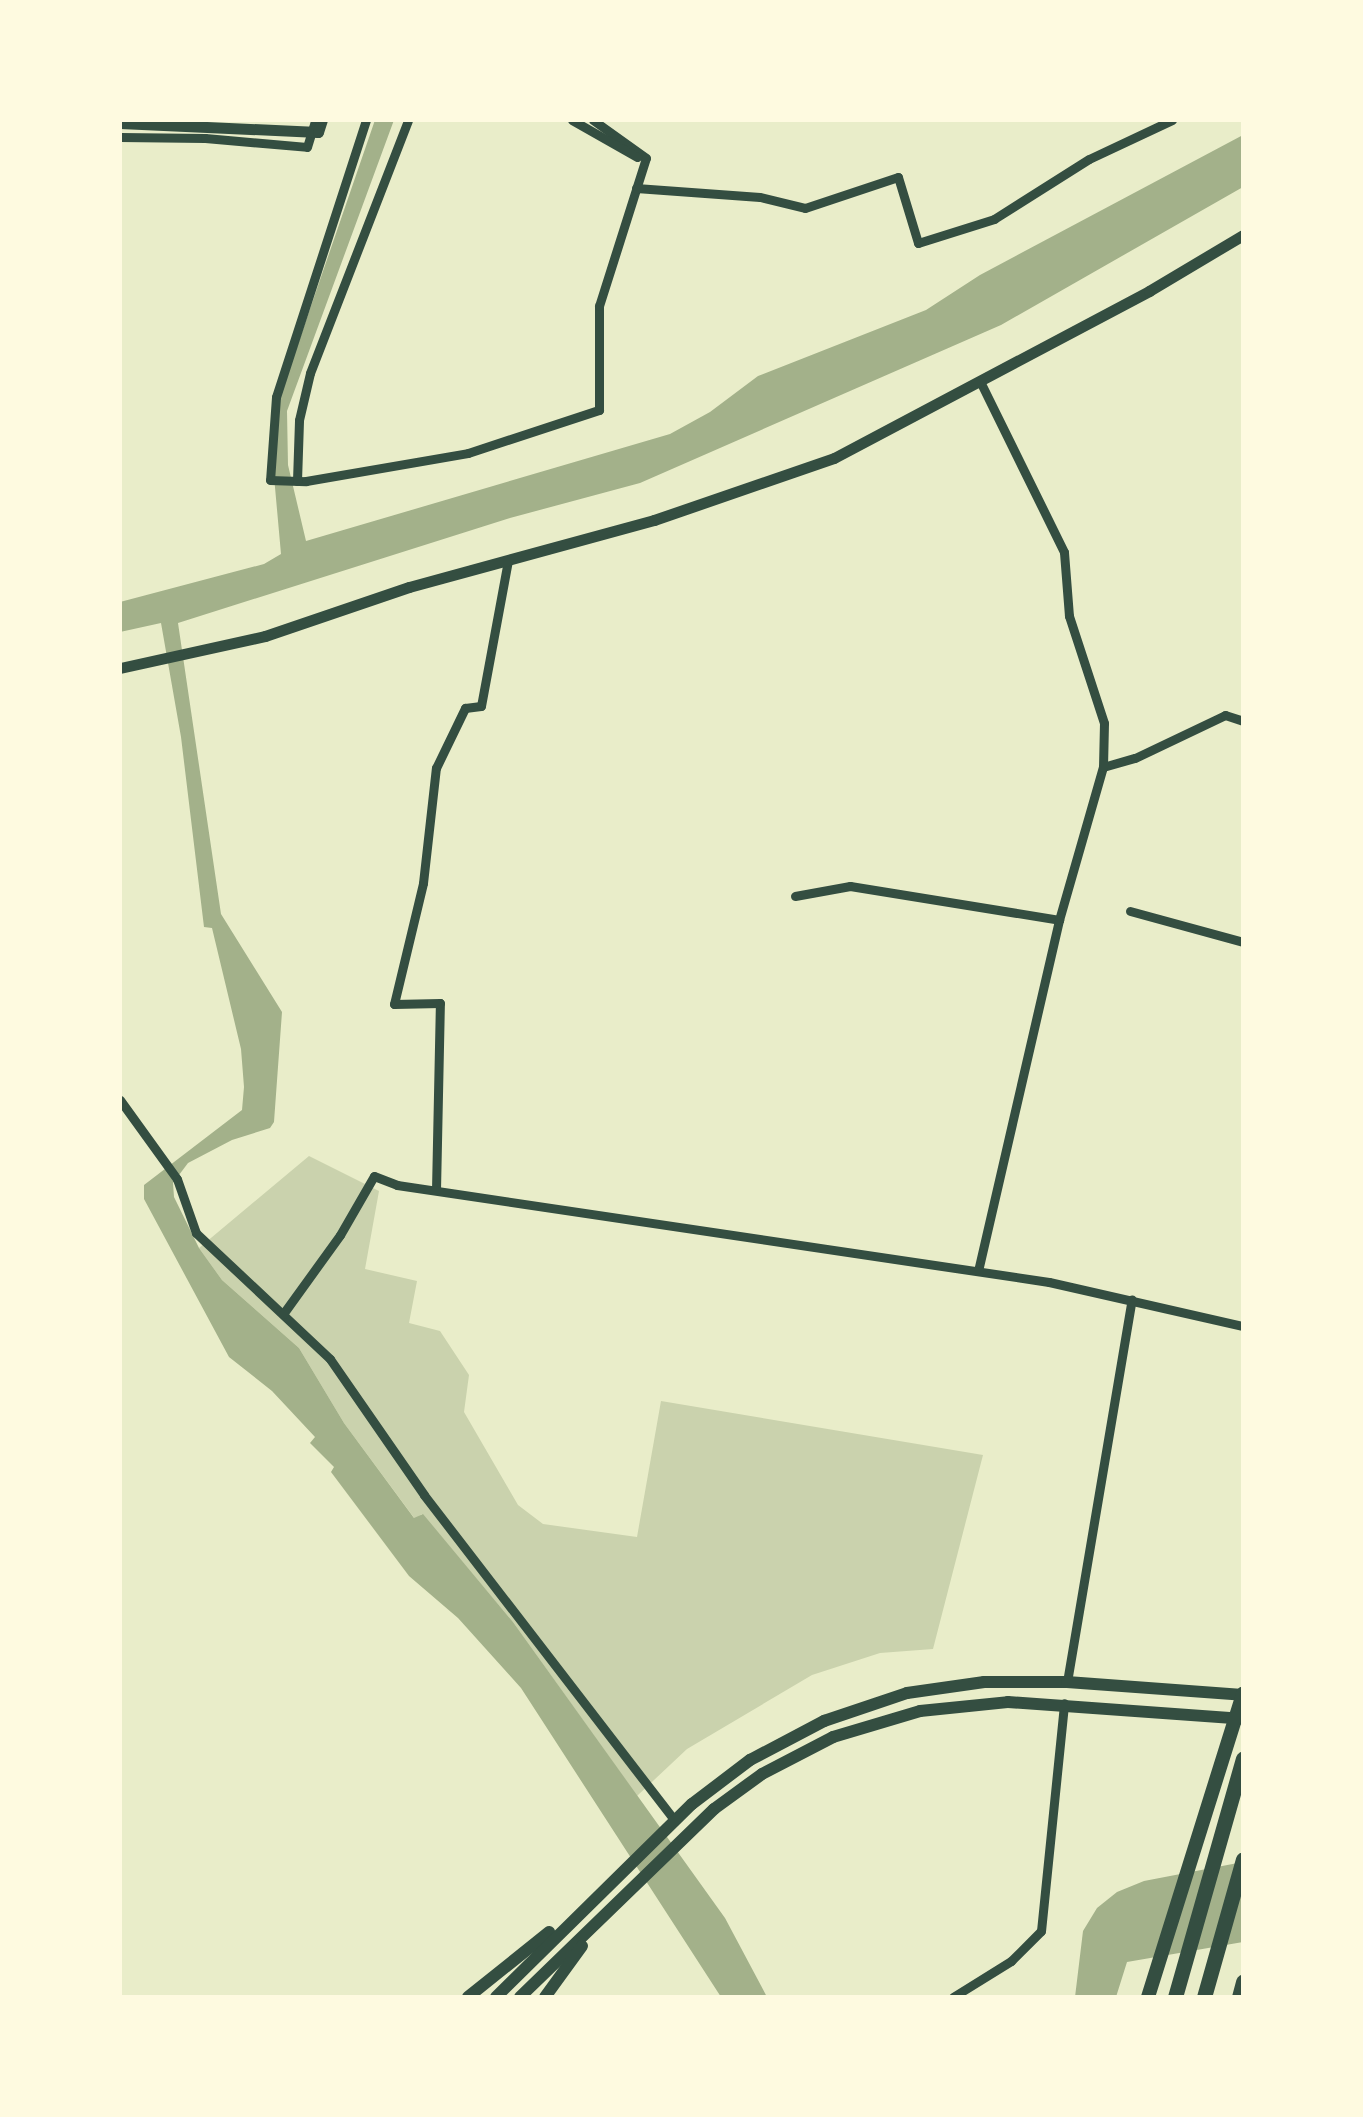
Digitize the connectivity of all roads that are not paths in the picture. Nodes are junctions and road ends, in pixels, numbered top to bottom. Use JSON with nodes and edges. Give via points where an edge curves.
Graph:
{"nodes":[{"id":1,"x":319,"y":120,"type":"edge"},
{"id":2,"x":366,"y":120,"type":"edge"},
{"id":3,"x":408,"y":120,"type":"edge"},
{"id":4,"x":572,"y":120,"type":"edge"},
{"id":5,"x":593,"y":120,"type":"edge"},
{"id":6,"x":1172,"y":120,"type":"edge"},
{"id":7,"x":120,"y":123,"type":"edge"},
{"id":8,"x":120,"y":137,"type":"edge"},
{"id":9,"x":637,"y":157,"type":"dead end"},
{"id":10,"x":636,"y":188,"type":"junction"},
{"id":11,"x":1243,"y":235,"type":"edge"},
{"id":12,"x":980,"y":380,"type":"junction"},
{"id":13,"x":295,"y":481,"type":"junction"},
{"id":14,"x":508,"y":560,"type":"junction"},
{"id":15,"x":120,"y":668,"type":"edge"},
{"id":16,"x":1243,"y":721,"type":"edge"},
{"id":17,"x":1103,"y":767,"type":"junction"},
{"id":18,"x":795,"y":896,"type":"dead end"},
{"id":19,"x":1130,"y":912,"type":"dead end"},
{"id":20,"x":1059,"y":920,"type":"junction"},
{"id":21,"x":1243,"y":942,"type":"edge"},
{"id":22,"x":120,"y":1100,"type":"edge"},
{"id":23,"x":436,"y":1190,"type":"junction"},
{"id":24,"x":978,"y":1271,"type":"junction"},
{"id":25,"x":1132,"y":1299,"type":"junction"},
{"id":26,"x":283,"y":1314,"type":"junction"},
{"id":27,"x":1243,"y":1326,"type":"edge"},
{"id":28,"x":1067,"y":1682,"type":"junction"},
{"id":29,"x":1243,"y":1694,"type":"edge"},
{"id":30,"x":1064,"y":1703,"type":"junction"},
{"id":31,"x":1243,"y":1719,"type":"edge"},
{"id":32,"x":1243,"y":1760,"type":"edge"},
{"id":33,"x":670,"y":1824,"type":"junction"},
{"id":34,"x":1243,"y":1859,"type":"edge"},
{"id":35,"x":594,"y":1896,"type":"junction"},
{"id":36,"x":608,"y":1912,"type":"junction"},
{"id":37,"x":1177,"y":1989,"type":"edge"},
{"id":38,"x":1206,"y":1991,"type":"edge"},
{"id":39,"x":468,"y":1997,"type":"edge"},
{"id":40,"x":496,"y":1997,"type":"edge"},
{"id":41,"x":520,"y":1997,"type":"edge"},
{"id":42,"x":544,"y":1997,"type":"edge"},
{"id":43,"x":953,"y":1997,"type":"edge"},
{"id":44,"x":1148,"y":1997,"type":"edge"}],
"edges":[{"from":1,"to":7,"type":"street","via":[[318,132]]},
{"from":1,"to":8,"type":"street","via":[[307,147]]},
{"from":2,"to":13,"type":"street","via":[[276,397],[273,480]]},
{"from":3,"to":13,"type":"street","via":[[310,373]]},
{"from":4,"to":9,"type":"street"},
{"from":5,"to":10,"type":"street","via":[[646,158]]},
{"from":6,"to":10,"type":"street","via":[[1088,159],[994,220],[918,243],[898,177],[805,208],[760,197]]},
{"from":10,"to":13,"type":"street","via":[[599,306],[599,410],[468,453]]},
{"from":11,"to":12,"type":"street"},
{"from":12,"to":14,"type":"street","via":[[834,458],[654,520]]},
{"from":12,"to":17,"type":"street","via":[[1064,552],[1069,616],[1104,723]]},
{"from":14,"to":15,"type":"street","via":[[265,636]]},
{"from":14,"to":23,"type":"street","via":[[481,706],[465,708],[436,768],[423,883],[394,1004],[440,1004]]},
{"from":16,"to":17,"type":"street","via":[[1225,714]]},
{"from":17,"to":20,"type":"street"},
{"from":18,"to":20,"type":"street","via":[[850,886]]},
{"from":19,"to":21,"type":"street"},
{"from":20,"to":24,"type":"street"},
{"from":22,"to":26,"type":"street","via":[[177,1179],[196,1233]]},
{"from":23,"to":24,"type":"street"},
{"from":23,"to":26,"type":"street","via":[[374,1176]]},
{"from":24,"to":25,"type":"street"},
{"from":25,"to":27,"type":"street"},
{"from":25,"to":28,"type":"street"},
{"from":26,"to":33,"type":"street","via":[[330,1358]]},
{"from":28,"to":29,"type":"main road"},
{"from":28,"to":33,"type":"main road","via":[[948,1686],[857,1708],[767,1750]]},
{"from":29,"to":44,"type":"main road"},
{"from":30,"to":31,"type":"main road"},
{"from":30,"to":36,"type":"main road","via":[[945,1707],[856,1728],[762,1774],[678,1842]]},
{"from":30,"to":43,"type":"street","via":[[1042,1931],[1011,1961]]},
{"from":32,"to":37,"type":"highway"},
{"from":33,"to":35,"type":"main road"},
{"from":34,"to":38,"type":"highway"},
{"from":35,"to":39,"type":"main road"},
{"from":35,"to":40,"type":"main road"},
{"from":36,"to":41,"type":"main road"},
{"from":36,"to":42,"type":"main road"}]}
